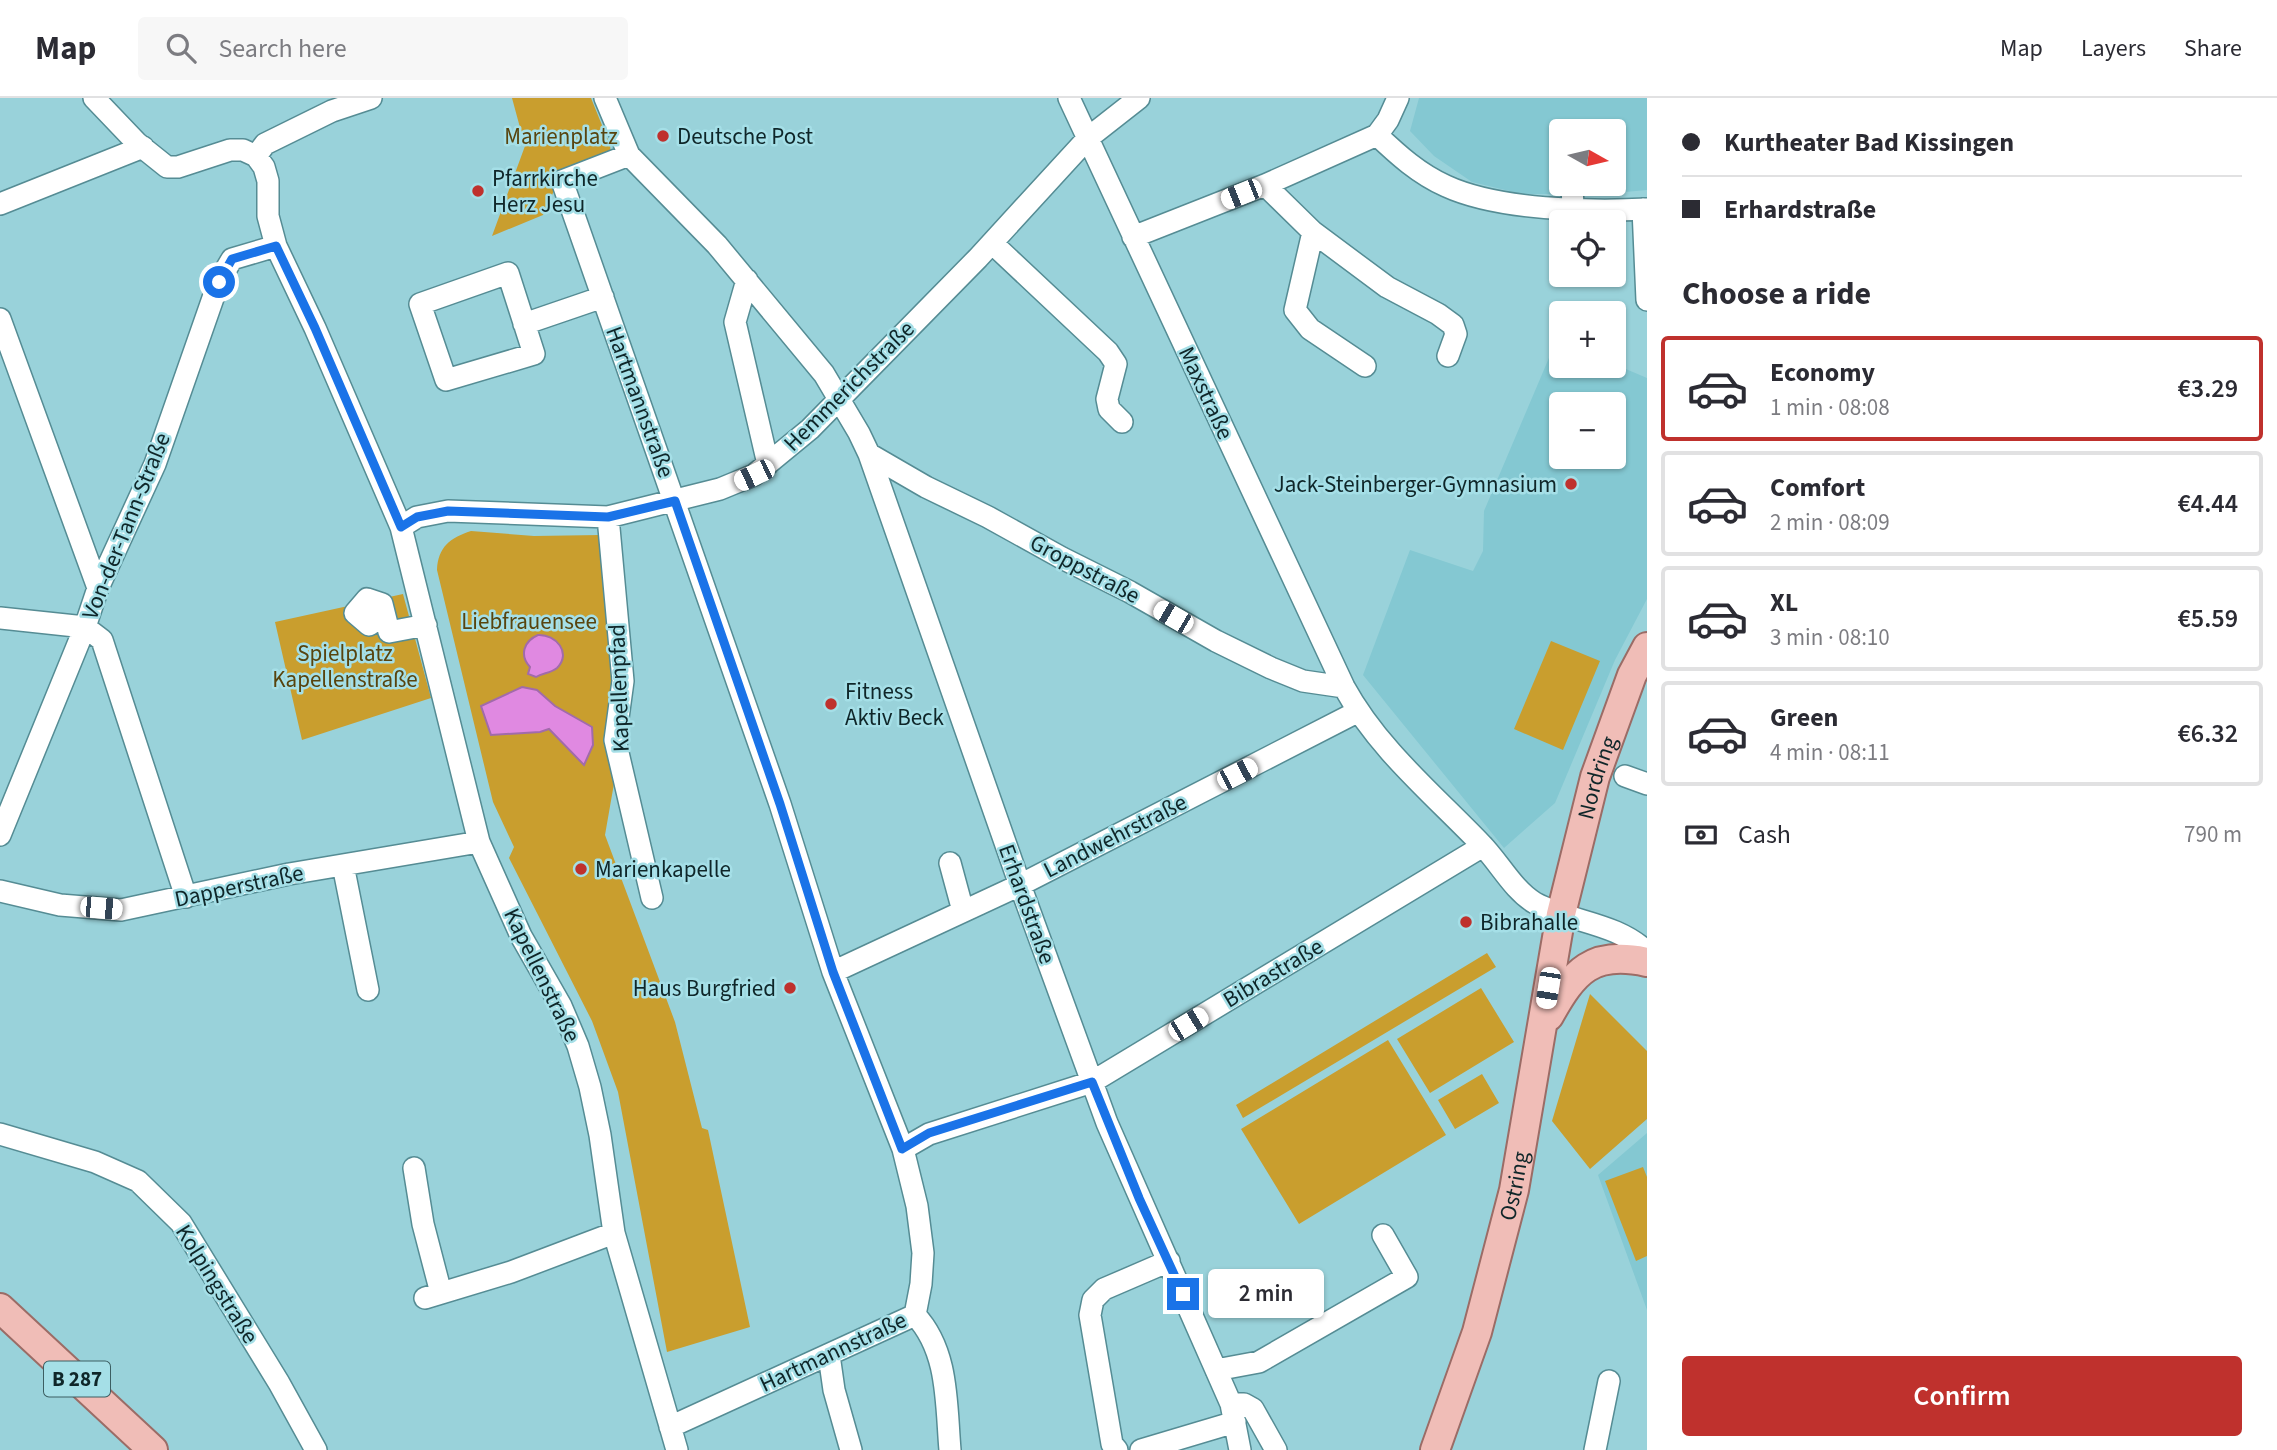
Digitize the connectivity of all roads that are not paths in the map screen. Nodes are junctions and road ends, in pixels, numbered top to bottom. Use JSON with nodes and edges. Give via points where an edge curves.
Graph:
{"nodes":[{"id":1,"x":94,"y":98,"type":"edge"},
{"id":2,"x":371,"y":98,"type":"edge"},
{"id":3,"x":605,"y":98,"type":"edge"},
{"id":4,"x":1069,"y":98,"type":"edge"},
{"id":5,"x":1139,"y":98,"type":"edge"},
{"id":6,"x":1397,"y":99,"type":"edge"},
{"id":7,"x":329,"y":105,"type":"edge"},
{"id":8,"x":1377,"y":135,"type":"junction"},
{"id":9,"x":1088,"y":138,"type":"junction"},
{"id":10,"x":143,"y":147,"type":"junction"},
{"id":11,"x":629,"y":155,"type":"junction"},
{"id":12,"x":256,"y":156,"type":"junction"},
{"id":13,"x":1265,"y":184,"type":"junction"},
{"id":14,"x":1572,"y":196,"type":"edge"},
{"id":15,"x":0,"y":205,"type":"edge"},
{"id":16,"x":1573,"y":208,"type":"junction"},
{"id":17,"x":1645,"y":209,"type":"edge"},
{"id":18,"x":1313,"y":232,"type":"junction"},
{"id":19,"x":1133,"y":237,"type":"junction"},
{"id":20,"x":992,"y":243,"type":"junction"},
{"id":21,"x":276,"y":246,"type":"junction"},
{"id":22,"x":747,"y":279,"type":"junction"},
{"id":23,"x":603,"y":297,"type":"junction"},
{"id":24,"x":1647,"y":300,"type":"edge"},
{"id":25,"x":0,"y":319,"type":"edge"},
{"id":26,"x":524,"y":324,"type":"junction"},
{"id":27,"x":1448,"y":356,"type":"dead end"},
{"id":28,"x":1365,"y":366,"type":"dead end"},
{"id":29,"x":839,"y":397,"type":"junction"},
{"id":30,"x":1122,"y":422,"type":"dead end"},
{"id":31,"x":869,"y":454,"type":"junction"},
{"id":32,"x":768,"y":464,"type":"junction"},
{"id":33,"x":675,"y":501,"type":"junction"},
{"id":34,"x":608,"y":517,"type":"junction"},
{"id":35,"x":401,"y":527,"type":"junction"},
{"id":36,"x":98,"y":588,"type":"junction"},
{"id":37,"x":384,"y":615,"type":"dead end"},
{"id":38,"x":0,"y":618,"type":"edge"},
{"id":39,"x":426,"y":625,"type":"junction"},
{"id":40,"x":85,"y":626,"type":"junction"},
{"id":41,"x":1647,"y":647,"type":"edge"},
{"id":42,"x":1344,"y":687,"type":"junction"},
{"id":43,"x":1357,"y":712,"type":"junction"},
{"id":44,"x":1625,"y":776,"type":"dead end"},
{"id":45,"x":1647,"y":784,"type":"edge"},
{"id":46,"x":0,"y":835,"type":"edge"},
{"id":47,"x":479,"y":842,"type":"junction"},
{"id":48,"x":1483,"y":846,"type":"junction"},
{"id":49,"x":950,"y":863,"type":"dead end"},
{"id":50,"x":343,"y":865,"type":"junction"},
{"id":51,"x":1020,"y":885,"type":"junction"},
{"id":52,"x":0,"y":891,"type":"edge"},
{"id":53,"x":186,"y":897,"type":"junction"},
{"id":54,"x":652,"y":898,"type":"dead end"},
{"id":55,"x":963,"y":911,"type":"junction"},
{"id":56,"x":1561,"y":914,"type":"junction"},
{"id":57,"x":1647,"y":952,"type":"edge"},
{"id":58,"x":1647,"y":962,"type":"edge"},
{"id":59,"x":833,"y":972,"type":"junction"},
{"id":60,"x":368,"y":990,"type":"dead end"},
{"id":61,"x":1541,"y":1031,"type":"junction"},
{"id":62,"x":1092,"y":1082,"type":"junction"},
{"id":63,"x":0,"y":1133,"type":"edge"},
{"id":64,"x":902,"y":1149,"type":"junction"},
{"id":65,"x":414,"y":1168,"type":"dead end"},
{"id":66,"x":614,"y":1233,"type":"junction"},
{"id":67,"x":1383,"y":1235,"type":"dead end"},
{"id":68,"x":1169,"y":1261,"type":"junction"},
{"id":69,"x":0,"y":1308,"type":"edge"},
{"id":70,"x":915,"y":1315,"type":"junction"},
{"id":71,"x":829,"y":1355,"type":"junction"},
{"id":72,"x":1216,"y":1370,"type":"junction"},
{"id":73,"x":1609,"y":1381,"type":"dead end"},
{"id":74,"x":1233,"y":1413,"type":"junction"},
{"id":75,"x":670,"y":1427,"type":"junction"},
{"id":76,"x":153,"y":1450,"type":"edge"},
{"id":77,"x":316,"y":1450,"type":"edge"},
{"id":78,"x":677,"y":1450,"type":"edge"},
{"id":79,"x":851,"y":1450,"type":"edge"},
{"id":80,"x":950,"y":1450,"type":"edge"},
{"id":81,"x":1117,"y":1450,"type":"edge"},
{"id":82,"x":1141,"y":1450,"type":"edge"},
{"id":83,"x":1240,"y":1450,"type":"edge"},
{"id":84,"x":1276,"y":1450,"type":"edge"},
{"id":85,"x":1436,"y":1450,"type":"edge"},
{"id":86,"x":1595,"y":1450,"type":"edge"}],
"edges":[{"from":1,"to":10,"type":"street"},
{"from":2,"to":7,"type":"street"},
{"from":3,"to":11,"type":"street"},
{"from":4,"to":9,"type":"street","name":"Maxstraße"},
{"from":5,"to":9,"type":"street","name":"Hemmerichstraße"},
{"from":6,"to":8,"type":"street"},
{"from":7,"to":12,"type":"street","via":[[265,144]]},
{"from":8,"to":13,"type":"street"},
{"from":8,"to":16,"type":"street","via":[[1410,166],[1446,186],[1540,208]]},
{"from":9,"to":19,"type":"street","name":"Maxstraße"},
{"from":9,"to":20,"type":"street","name":"Hemmerichstraße"},
{"from":10,"to":12,"type":"street","via":[[167,167],[230,150]]},
{"from":10,"to":15,"type":"street"},
{"from":11,"to":22,"type":"street","name":"Erhardstraße"},
{"from":11,"to":23,"type":"street","name":"Hartmannstraße","via":[[562,181]]},
{"from":12,"to":21,"type":"street","name":"Kapellenstraße","via":[[268,181],[268,216]]},
{"from":13,"to":18,"type":"street"},
{"from":13,"to":19,"type":"street"},
{"from":14,"to":16,"type":"street"},
{"from":16,"to":17,"type":"street"},
{"from":17,"to":24,"type":"street"},
{"from":18,"to":27,"type":"street","via":[[1387,287],[1453,326]]},
{"from":18,"to":28,"type":"street","via":[[1295,310],[1310,329]]},
{"from":19,"to":42,"type":"street","name":"Maxstraße"},
{"from":20,"to":29,"type":"street","name":"Hemmerichstraße"},
{"from":20,"to":30,"type":"street","via":[[1108,352],[1116,364],[1107,399],[1109,409]]},
{"from":21,"to":35,"type":"street","name":"Kapellenstraße"},
{"from":21,"to":36,"type":"street","name":"Von-der-Tann-Straße","via":[[232,259],[219,282],[155,464]]},
{"from":22,"to":29,"type":"street","name":"Erhardstraße"},
{"from":22,"to":32,"type":"street","via":[[735,323]]},
{"from":23,"to":26,"type":"street"},
{"from":23,"to":33,"type":"street","name":"Hartmannstraße"},
{"from":25,"to":36,"type":"street"},
{"from":26,"to":26,"type":"street","via":[[534,354],[446,380],[420,304],[508,273]]},
{"from":29,"to":31,"type":"street","name":"Erhardstraße"},
{"from":29,"to":32,"type":"street","name":"Hemmerichstraße"},
{"from":31,"to":42,"type":"street","name":"Groppstraße","via":[[1271,668],[1303,681]]},
{"from":31,"to":51,"type":"street","name":"Erhardstraße"},
{"from":32,"to":33,"type":"street","name":"Hemmerichstraße","via":[[737,484]]},
{"from":33,"to":34,"type":"street","name":"Hemmerichstraße"},
{"from":33,"to":59,"type":"street","name":"Hartmannstraße"},
{"from":34,"to":35,"type":"street","name":"Hemmerichstraße","via":[[448,511],[417,517]]},
{"from":34,"to":54,"type":"street","name":"Kapellenpfad","via":[[623,681],[615,740]]},
{"from":35,"to":39,"type":"street","name":"Kapellenstraße"},
{"from":36,"to":40,"type":"street","name":"Von-der-Tann-Straße"},
{"from":37,"to":39,"type":"street","via":[[389,632]]},
{"from":38,"to":40,"type":"street"},
{"from":39,"to":47,"type":"street","name":"Kapellenstraße"},
{"from":40,"to":46,"type":"street","name":"Von-der-Tann-Straße"},
{"from":40,"to":53,"type":"street","via":[[102,640]]},
{"from":41,"to":56,"type":"main road","name":"Nordring","via":[[1632,675],[1595,777]]},
{"from":42,"to":43,"type":"street","name":"Maxstraße"},
{"from":43,"to":48,"type":"street","name":"Maxstraße"},
{"from":43,"to":51,"type":"street","name":"Landwehrstraße"},
{"from":44,"to":45,"type":"street"},
{"from":47,"to":50,"type":"street","name":"Dapperstraße"},
{"from":47,"to":66,"type":"street","name":"Kapellenstraße","via":[[578,1046],[600,1136]]},
{"from":48,"to":56,"type":"street","name":"Maxstraße","via":[[1525,896]]},
{"from":48,"to":62,"type":"street","name":"Bibrastraße"},
{"from":49,"to":55,"type":"street"},
{"from":50,"to":53,"type":"street","name":"Dapperstraße"},
{"from":50,"to":60,"type":"street"},
{"from":51,"to":55,"type":"street","name":"Landwehrstraße"},
{"from":51,"to":62,"type":"street","name":"Erhardstraße"},
{"from":52,"to":53,"type":"street","name":"Dapperstraße","via":[[60,905],[121,910]]},
{"from":55,"to":59,"type":"street","name":"Landwehrstraße"},
{"from":56,"to":57,"type":"street","name":"Maxstraße","via":[[1628,938]]},
{"from":56,"to":61,"type":"main road","name":"Ostring"},
{"from":58,"to":61,"type":"main road","via":[[1609,959],[1586,969],[1566,986]]},
{"from":59,"to":64,"type":"street","name":"Hartmannstraße"},
{"from":61,"to":85,"type":"main road","name":"Ostring","via":[[1514,1190],[1477,1332]]},
{"from":62,"to":64,"type":"street","name":"Bibrastraße","via":[[929,1133]]},
{"from":62,"to":68,"type":"street","name":"Erhardstraße"},
{"from":63,"to":77,"type":"street","name":"Kolpingstraße","via":[[95,1162],[138,1181],[181,1223]]},
{"from":64,"to":70,"type":"street","name":"Hartmannstraße","via":[[923,1253]]},
{"from":65,"to":66,"type":"street","via":[[433,1295],[511,1272]]},
{"from":66,"to":75,"type":"street","name":"Kapellenstraße"},
{"from":67,"to":72,"type":"street","via":[[1407,1277],[1259,1362]]},
{"from":68,"to":72,"type":"street","name":"Erhardstraße"},
{"from":68,"to":81,"type":"street","via":[[1104,1289],[1093,1300],[1090,1315],[1112,1444]]},
{"from":69,"to":76,"type":"main road","number":"B 287"},
{"from":70,"to":71,"type":"street","name":"Hartmannstraße"},
{"from":70,"to":80,"type":"street","via":[[926,1326],[941,1357]]},
{"from":71,"to":75,"type":"street","name":"Hartmannstraße"},
{"from":71,"to":79,"type":"street"},
{"from":72,"to":74,"type":"street","name":"Erhardstraße"},
{"from":73,"to":86,"type":"street"},
{"from":74,"to":82,"type":"street"},
{"from":74,"to":83,"type":"street","name":"Erhardstraße"},
{"from":74,"to":84,"type":"street","via":[[1244,1404],[1253,1409]]},
{"from":75,"to":78,"type":"street","name":"Kapellenstraße"}]}
